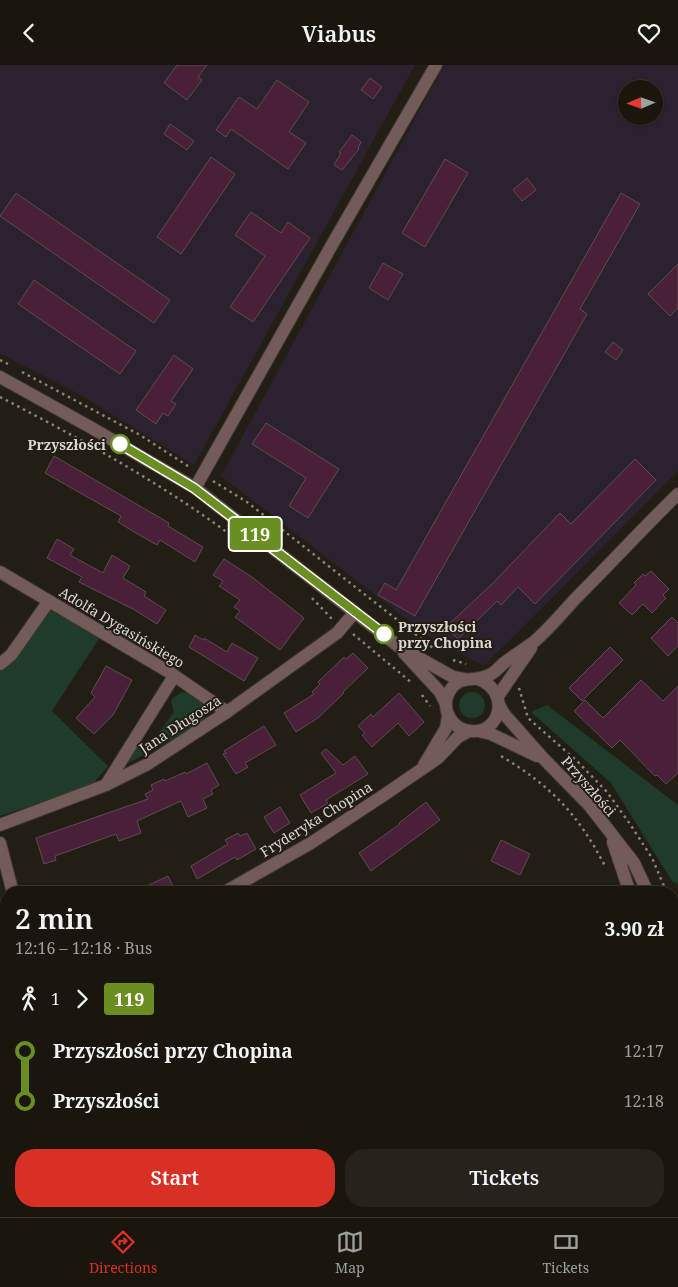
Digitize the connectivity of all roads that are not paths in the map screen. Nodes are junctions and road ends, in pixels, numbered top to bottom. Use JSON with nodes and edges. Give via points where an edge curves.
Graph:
{"nodes":[{"id":1,"x":436,"y":65,"type":"edge"},
{"id":2,"x":0,"y":377,"type":"edge"},
{"id":3,"x":194,"y":488,"type":"junction"},
{"id":4,"x":678,"y":494,"type":"edge"},
{"id":5,"x":0,"y":572,"type":"edge"},
{"id":6,"x":49,"y":601,"type":"junction"},
{"id":7,"x":355,"y":612,"type":"junction"},
{"id":8,"x":536,"y":640,"type":"junction"},
{"id":9,"x":398,"y":645,"type":"junction"},
{"id":10,"x":0,"y":664,"type":"edge"},
{"id":11,"x":174,"y":676,"type":"junction"},
{"id":12,"x":464,"y":679,"type":"junction"},
{"id":13,"x":478,"y":679,"type":"junction"},
{"id":14,"x":498,"y":701,"type":"junction"},
{"id":15,"x":447,"y":710,"type":"junction"},
{"id":16,"x":227,"y":711,"type":"junction"},
{"id":17,"x":473,"y":731,"type":"junction"},
{"id":18,"x":543,"y":759,"type":"junction"},
{"id":19,"x":423,"y":767,"type":"junction"},
{"id":20,"x":106,"y":785,"type":"junction"},
{"id":21,"x":0,"y":825,"type":"edge"},
{"id":22,"x":611,"y":835,"type":"junction"},
{"id":23,"x":0,"y":843,"type":"edge"},
{"id":24,"x":11,"y":886,"type":"edge"},
{"id":25,"x":235,"y":886,"type":"edge"},
{"id":26,"x":628,"y":886,"type":"edge"},
{"id":27,"x":645,"y":886,"type":"edge"}],
"edges":[{"from":1,"to":3,"type":"street"},
{"from":2,"to":3,"type":"street"},
{"from":3,"to":7,"type":"street"},
{"from":4,"to":8,"type":"street"},
{"from":5,"to":6,"type":"street","name":"Adolfa Dygasińskiego"},
{"from":6,"to":10,"type":"street","via":[[11,655]]},
{"from":6,"to":11,"type":"street","name":"Adolfa Dygasińskiego"},
{"from":7,"to":9,"type":"street"},
{"from":7,"to":16,"type":"street","name":"Jana Długosza","via":[[336,633]]},
{"from":8,"to":13,"type":"street","via":[[490,675]]},
{"from":8,"to":14,"type":"street"},
{"from":9,"to":12,"type":"street","via":[[454,677]]},
{"from":9,"to":15,"type":"street","via":[[440,692]]},
{"from":11,"to":16,"type":"street","name":"Adolfa Dygasińskiego"},
{"from":11,"to":20,"type":"street"},
{"from":12,"to":13,"type":"street"},
{"from":12,"to":15,"type":"street","via":[[449,692]]},
{"from":13,"to":14,"type":"street","via":[[493,688]]},
{"from":14,"to":17,"type":"street","via":[[495,719],[485,729]]},
{"from":14,"to":18,"type":"street","name":"Przyszłości","via":[[504,715]]},
{"from":15,"to":17,"type":"street","via":[[453,723]]},
{"from":15,"to":19,"type":"street","name":"Fryderyka Chopina","via":[[446,728]]},
{"from":16,"to":20,"type":"street","name":"Jana Długosza","via":[[146,765]]},
{"from":17,"to":18,"type":"street","name":"Przyszłości","via":[[491,734]]},
{"from":17,"to":19,"type":"street","name":"Fryderyka Chopina","via":[[458,737],[438,758]]},
{"from":18,"to":22,"type":"street","name":"Przyszłości","via":[[588,805]]},
{"from":19,"to":25,"type":"street","name":"Fryderyka Chopina","via":[[311,843]]},
{"from":20,"to":21,"type":"street","name":"Jana Długosza"},
{"from":22,"to":26,"type":"street","name":"Przyszłości"},
{"from":22,"to":27,"type":"street","name":"Przyszłości","via":[[634,863]]},
{"from":23,"to":24,"type":"street"}]}
